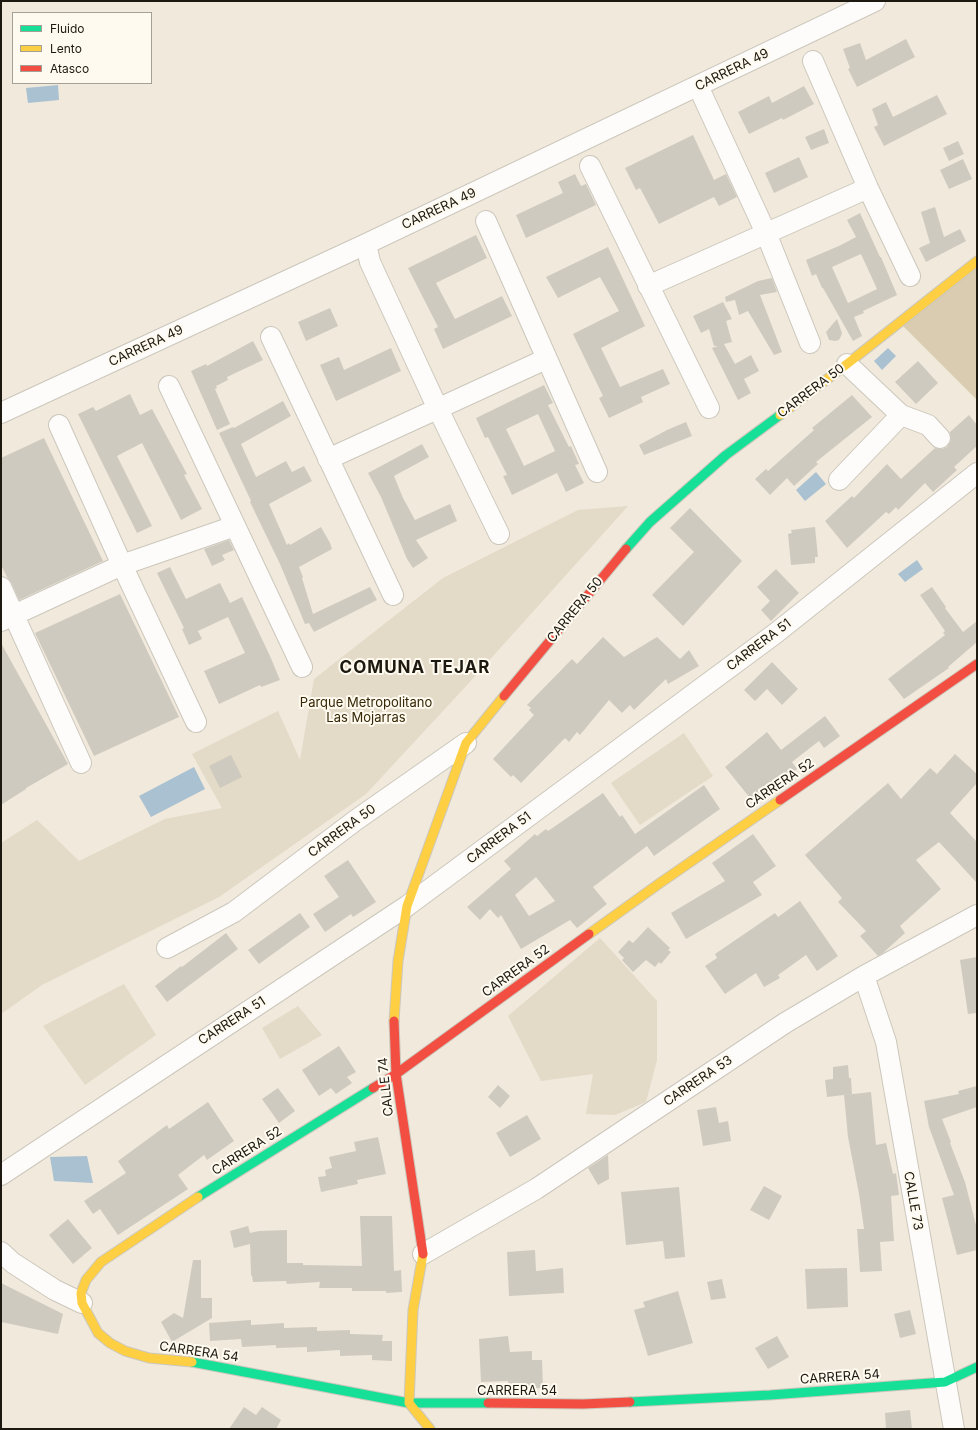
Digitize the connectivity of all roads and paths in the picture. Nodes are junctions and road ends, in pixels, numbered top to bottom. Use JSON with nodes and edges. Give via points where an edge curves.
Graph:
{"nodes":[{"id":1,"x":875,"y":1,"type":"edge"},
{"id":2,"x":813,"y":61,"type":"dead end"},
{"id":3,"x":698,"y":86,"type":"junction"},
{"id":4,"x":590,"y":166,"type":"dead end"},
{"id":5,"x":868,"y":188,"type":"junction"},
{"id":6,"x":486,"y":221,"type":"dead end"},
{"id":7,"x":766,"y":233,"type":"junction"},
{"id":8,"x":366,"y":244,"type":"junction"},
{"id":9,"x":977,"y":261,"type":"edge"},
{"id":10,"x":910,"y":276,"type":"dead end"},
{"id":11,"x":648,"y":286,"type":"junction"},
{"id":12,"x":271,"y":337,"type":"dead end"},
{"id":13,"x":810,"y":342,"type":"dead end"},
{"id":14,"x":546,"y":359,"type":"junction"},
{"id":15,"x":847,"y":364,"type":"junction"},
{"id":16,"x":169,"y":386,"type":"dead end"},
{"id":17,"x":708,"y":408,"type":"dead end"},
{"id":18,"x":438,"y":409,"type":"junction"},
{"id":19,"x":1,"y":413,"type":"edge"},
{"id":20,"x":901,"y":415,"type":"junction"},
{"id":21,"x":59,"y":425,"type":"dead end"},
{"id":22,"x":940,"y":438,"type":"dead end"},
{"id":23,"x":328,"y":459,"type":"junction"},
{"id":24,"x":596,"y":472,"type":"dead end"},
{"id":25,"x":977,"y":473,"type":"edge"},
{"id":26,"x":839,"y":480,"type":"dead end"},
{"id":27,"x":235,"y":526,"type":"junction"},
{"id":28,"x":500,"y":534,"type":"dead end"},
{"id":29,"x":122,"y":566,"type":"junction"},
{"id":30,"x":1,"y":587,"type":"edge"},
{"id":31,"x":393,"y":596,"type":"dead end"},
{"id":32,"x":8,"y":618,"type":"edge"},
{"id":33,"x":977,"y":664,"type":"edge"},
{"id":34,"x":302,"y":667,"type":"dead end"},
{"id":35,"x":196,"y":722,"type":"dead end"},
{"id":36,"x":466,"y":743,"type":"junction"},
{"id":37,"x":81,"y":764,"type":"dead end"},
{"id":38,"x":407,"y":906,"type":"junction"},
{"id":39,"x":977,"y":915,"type":"edge"},
{"id":40,"x":167,"y":948,"type":"dead end"},
{"id":41,"x":864,"y":976,"type":"junction"},
{"id":42,"x":396,"y":1074,"type":"junction"},
{"id":43,"x":1,"y":1175,"type":"edge"},
{"id":44,"x":1,"y":1252,"type":"edge"},
{"id":45,"x":424,"y":1254,"type":"junction"},
{"id":46,"x":82,"y":1303,"type":"junction"},
{"id":47,"x":977,"y":1367,"type":"edge"},
{"id":48,"x":945,"y":1382,"type":"junction"},
{"id":49,"x":409,"y":1403,"type":"junction"},
{"id":50,"x":430,"y":1429,"type":"edge"},
{"id":51,"x":954,"y":1429,"type":"edge"}],
"edges":[{"from":1,"to":3,"type":"street","name":"CARRERA 49"},
{"from":2,"to":5,"type":"street"},
{"from":3,"to":7,"type":"street"},
{"from":3,"to":8,"type":"street","name":"CARRERA 49"},
{"from":4,"to":11,"type":"street"},
{"from":5,"to":7,"type":"street"},
{"from":5,"to":10,"type":"street"},
{"from":6,"to":14,"type":"street"},
{"from":7,"to":11,"type":"street"},
{"from":7,"to":13,"type":"street"},
{"from":8,"to":18,"type":"street","via":[[370,262]]},
{"from":8,"to":19,"type":"street","name":"CARRERA 49"},
{"from":9,"to":15,"type":"street","name":"CARRERA 50"},
{"from":11,"to":17,"type":"street"},
{"from":12,"to":23,"type":"street"},
{"from":14,"to":18,"type":"street"},
{"from":14,"to":24,"type":"street"},
{"from":15,"to":20,"type":"street"},
{"from":15,"to":36,"type":"street","name":"CARRERA 50","via":[[726,455],[650,522],[614,562]]},
{"from":16,"to":27,"type":"street"},
{"from":18,"to":23,"type":"street"},
{"from":18,"to":28,"type":"street"},
{"from":20,"to":22,"type":"street","via":[[928,425]]},
{"from":20,"to":26,"type":"street"},
{"from":21,"to":29,"type":"street"},
{"from":23,"to":31,"type":"street"},
{"from":25,"to":38,"type":"street","name":"CARRERA 51","via":[[776,633]]},
{"from":27,"to":29,"type":"street"},
{"from":27,"to":34,"type":"street"},
{"from":29,"to":32,"type":"street"},
{"from":29,"to":35,"type":"street"},
{"from":30,"to":32,"type":"street"},
{"from":32,"to":37,"type":"street"},
{"from":33,"to":42,"type":"street","name":"CARRERA 52","via":[[667,878]]},
{"from":36,"to":38,"type":"street","name":"CALLE 74"},
{"from":36,"to":40,"type":"street","name":"CARRERA 50","via":[[356,820],[234,912]]},
{"from":38,"to":42,"type":"street","name":"CALLE 74","via":[[398,961],[394,1016]]},
{"from":38,"to":43,"type":"street","name":"CARRERA 51"},
{"from":39,"to":41,"type":"street","name":"CARRERA 53"},
{"from":41,"to":45,"type":"street","name":"CARRERA 53","via":[[785,1023],[536,1189]]},
{"from":41,"to":48,"type":"street","name":"CALLE 73","via":[[886,1042]]},
{"from":42,"to":45,"type":"street","name":"CALLE 74"},
{"from":42,"to":46,"type":"street","name":"CARRERA 52","via":[[189,1203],[101,1262],[86,1280]]},
{"from":44,"to":46,"type":"street","via":[[13,1263],[55,1290]]},
{"from":45,"to":49,"type":"street","name":"CALLE 74","via":[[413,1310]]},
{"from":46,"to":49,"type":"street","name":"CARRERA 54","via":[[98,1333],[125,1351],[149,1358],[188,1361]]},
{"from":47,"to":48,"type":"street","name":"CARRERA 54"},
{"from":48,"to":49,"type":"street","name":"CARRERA 54","via":[[770,1395],[582,1404]]},
{"from":48,"to":51,"type":"street","name":"CALLE 73"},
{"from":49,"to":50,"type":"street"}]}
